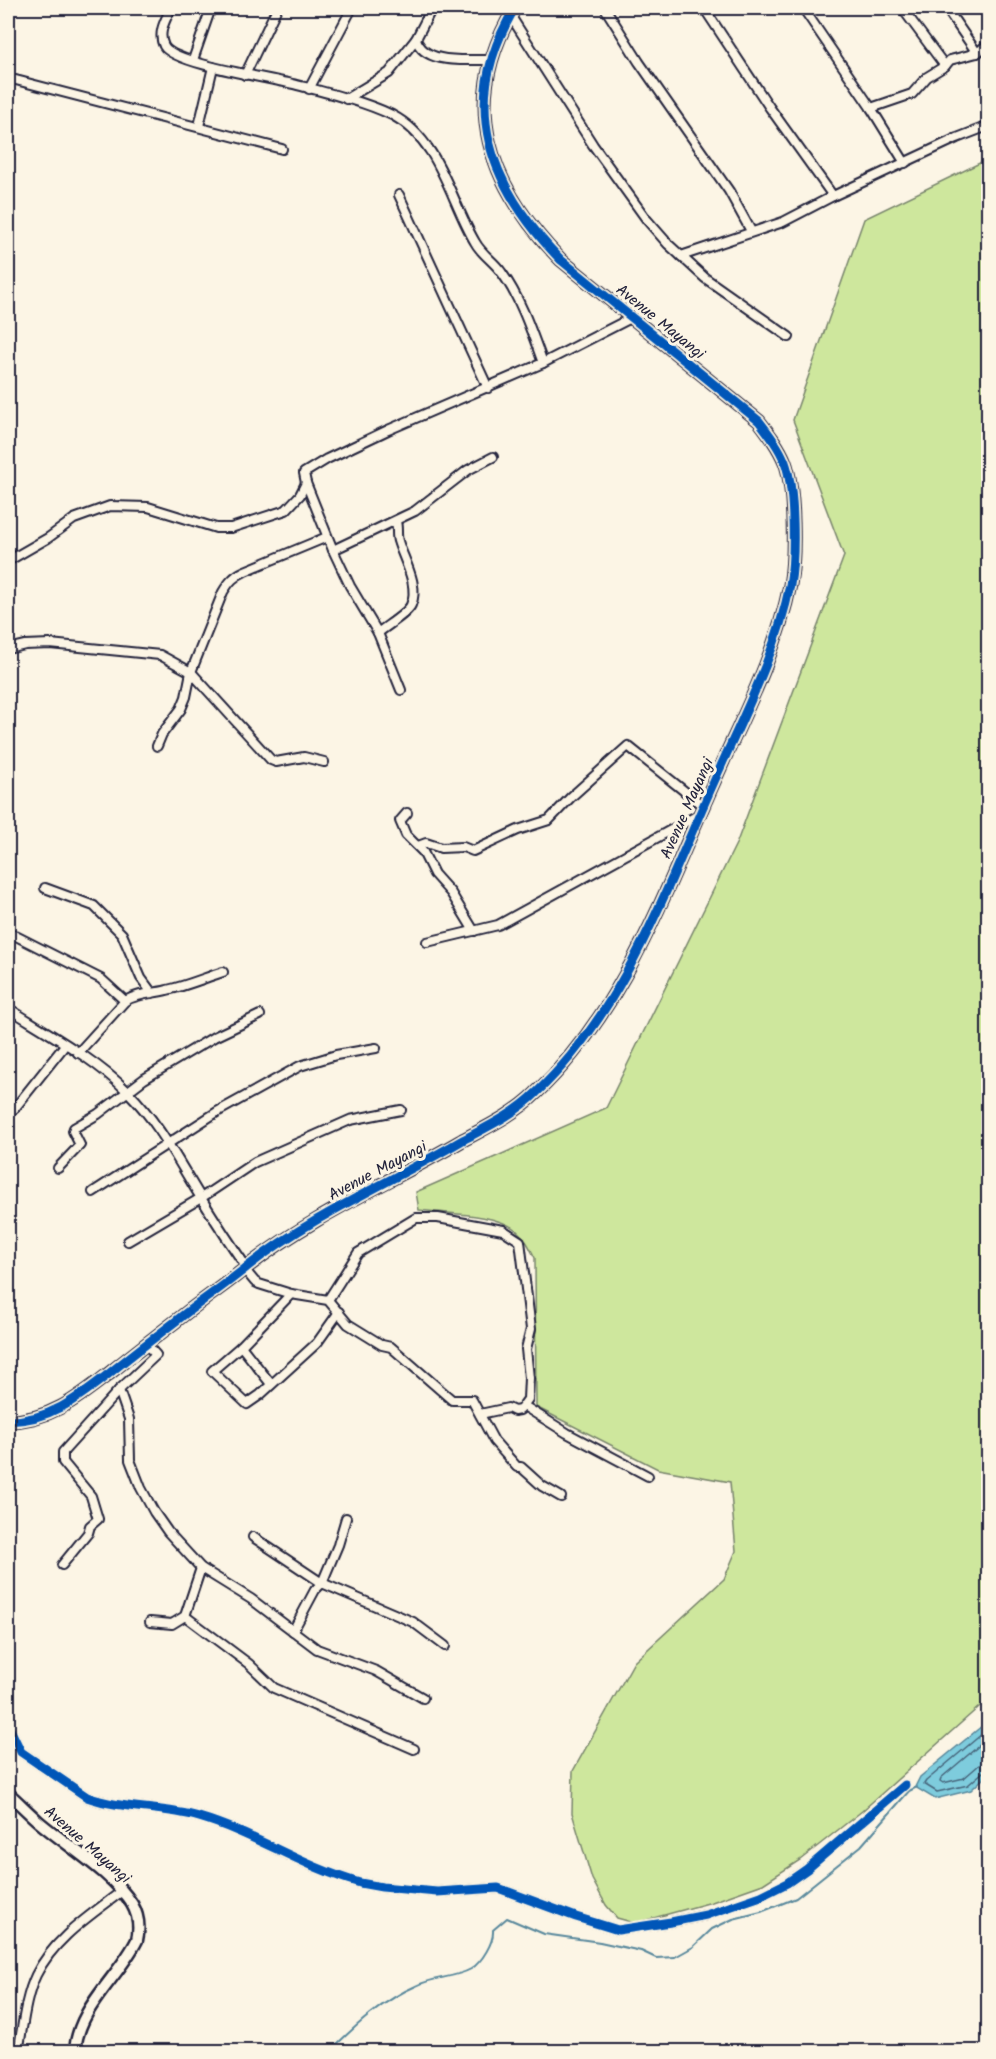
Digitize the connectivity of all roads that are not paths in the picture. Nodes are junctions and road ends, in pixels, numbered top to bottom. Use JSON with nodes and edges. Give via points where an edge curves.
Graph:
{"nodes":[{"id":1,"x":171,"y":8,"type":"edge"},
{"id":2,"x":211,"y":8,"type":"edge"},
{"id":3,"x":277,"y":8,"type":"edge"},
{"id":4,"x":352,"y":8,"type":"edge"},
{"id":5,"x":432,"y":8,"type":"edge"},
{"id":6,"x":605,"y":8,"type":"edge"},
{"id":7,"x":704,"y":8,"type":"edge"},
{"id":8,"x":803,"y":8,"type":"edge"},
{"id":9,"x":902,"y":8,"type":"edge"},
{"id":10,"x":946,"y":8,"type":"edge"},
{"id":11,"x":512,"y":11,"type":"edge"},
{"id":12,"x":416,"y":39,"type":"junction"},
{"id":13,"x":988,"y":44,"type":"edge"},
{"id":14,"x":977,"y":53,"type":"junction"},
{"id":15,"x":192,"y":60,"type":"junction"},
{"id":16,"x":491,"y":60,"type":"junction"},
{"id":17,"x":945,"y":66,"type":"junction"},
{"id":18,"x":213,"y":67,"type":"junction"},
{"id":19,"x":245,"y":75,"type":"junction"},
{"id":20,"x":8,"y":78,"type":"edge"},
{"id":21,"x":309,"y":89,"type":"junction"},
{"id":22,"x":346,"y":99,"type":"junction"},
{"id":23,"x":871,"y":108,"type":"junction"},
{"id":24,"x":199,"y":126,"type":"junction"},
{"id":25,"x":988,"y":126,"type":"edge"},
{"id":26,"x":282,"y":149,"type":"dead end"},
{"id":27,"x":905,"y":163,"type":"junction"},
{"id":28,"x":399,"y":195,"type":"dead end"},
{"id":29,"x":833,"y":196,"type":"junction"},
{"id":30,"x":751,"y":231,"type":"junction"},
{"id":31,"x":681,"y":256,"type":"junction"},
{"id":32,"x":633,"y":317,"type":"junction"},
{"id":33,"x":789,"y":336,"type":"dead end"},
{"id":34,"x":543,"y":363,"type":"junction"},
{"id":35,"x":488,"y":388,"type":"junction"},
{"id":36,"x":494,"y":457,"type":"dead end"},
{"id":37,"x":306,"y":483,"type":"junction"},
{"id":38,"x":396,"y":522,"type":"junction"},
{"id":39,"x":327,"y":537,"type":"junction"},
{"id":40,"x":333,"y":550,"type":"junction"},
{"id":41,"x":8,"y":561,"type":"edge"},
{"id":42,"x":378,"y":633,"type":"junction"},
{"id":43,"x":8,"y":650,"type":"edge"},
{"id":44,"x":191,"y":672,"type":"junction"},
{"id":45,"x":401,"y":690,"type":"dead end"},
{"id":46,"x":157,"y":746,"type":"dead end"},
{"id":47,"x":324,"y":762,"type":"dead end"},
{"id":48,"x":701,"y":810,"type":"junction"},
{"id":49,"x":406,"y":813,"type":"dead end"},
{"id":50,"x":418,"y":846,"type":"junction"},
{"id":51,"x":45,"y":888,"type":"dead end"},
{"id":52,"x":474,"y":931,"type":"junction"},
{"id":53,"x":8,"y":932,"type":"edge"},
{"id":54,"x":427,"y":942,"type":"dead end"},
{"id":55,"x":223,"y":972,"type":"dead end"},
{"id":56,"x":152,"y":993,"type":"junction"},
{"id":57,"x":125,"y":1001,"type":"junction"},
{"id":58,"x":11,"y":1010,"type":"edge"},
{"id":59,"x":260,"y":1015,"type":"dead end"},
{"id":60,"x":8,"y":1020,"type":"edge"},
{"id":61,"x":65,"y":1045,"type":"junction"},
{"id":62,"x":376,"y":1048,"type":"dead end"},
{"id":63,"x":78,"y":1053,"type":"junction"},
{"id":64,"x":128,"y":1092,"type":"junction"},
{"id":65,"x":14,"y":1109,"type":"dead end"},
{"id":66,"x":401,"y":1110,"type":"dead end"},
{"id":67,"x":169,"y":1143,"type":"junction"},
{"id":68,"x":58,"y":1168,"type":"dead end"},
{"id":69,"x":93,"y":1192,"type":"dead end"},
{"id":70,"x":201,"y":1198,"type":"junction"},
{"id":71,"x":129,"y":1241,"type":"dead end"},
{"id":72,"x":246,"y":1269,"type":"junction"},
{"id":73,"x":291,"y":1294,"type":"junction"},
{"id":74,"x":328,"y":1300,"type":"junction"},
{"id":75,"x":339,"y":1312,"type":"junction"},
{"id":76,"x":146,"y":1344,"type":"junction"},
{"id":77,"x":241,"y":1346,"type":"junction"},
{"id":78,"x":271,"y":1384,"type":"junction"},
{"id":79,"x":119,"y":1390,"type":"junction"},
{"id":80,"x":524,"y":1406,"type":"junction"},
{"id":81,"x":480,"y":1414,"type":"junction"},
{"id":82,"x":8,"y":1422,"type":"edge"},
{"id":83,"x":648,"y":1476,"type":"dead end"},
{"id":84,"x":561,"y":1497,"type":"dead end"},
{"id":85,"x":346,"y":1518,"type":"dead end"},
{"id":86,"x":253,"y":1537,"type":"dead end"},
{"id":87,"x":62,"y":1565,"type":"dead end"},
{"id":88,"x":201,"y":1568,"type":"junction"},
{"id":89,"x":322,"y":1583,"type":"junction"},
{"id":90,"x":185,"y":1616,"type":"junction"},
{"id":91,"x":150,"y":1622,"type":"dead end"},
{"id":92,"x":293,"y":1631,"type":"junction"},
{"id":93,"x":445,"y":1646,"type":"dead end"},
{"id":94,"x":423,"y":1698,"type":"dead end"},
{"id":95,"x":8,"y":1725,"type":"edge"},
{"id":96,"x":414,"y":1749,"type":"dead end"},
{"id":97,"x":905,"y":1785,"type":"dead end"},
{"id":98,"x":8,"y":1793,"type":"edge"},
{"id":99,"x":122,"y":1891,"type":"junction"},
{"id":100,"x":18,"y":2052,"type":"edge"},
{"id":101,"x":75,"y":2052,"type":"edge"}],
"edges":[{"from":1,"to":15,"type":"street","via":[[161,32],[162,43],[169,52]]},
{"from":2,"to":15,"type":"street"},
{"from":3,"to":19,"type":"street"},
{"from":4,"to":21,"type":"street"},
{"from":5,"to":12,"type":"street"},
{"from":6,"to":30,"type":"street","via":[[729,191]]},
{"from":7,"to":29,"type":"street"},
{"from":8,"to":23,"type":"street"},
{"from":9,"to":17,"type":"street"},
{"from":10,"to":14,"type":"street"},
{"from":11,"to":16,"type":"street","name":"Avenue Mayangi"},
{"from":11,"to":31,"type":"street","via":[[567,106],[617,180]]},
{"from":12,"to":16,"type":"street","via":[[422,51],[430,55]]},
{"from":12,"to":22,"type":"street","via":[[389,73]]},
{"from":13,"to":14,"type":"street"},
{"from":14,"to":17,"type":"street","via":[[950,60]]},
{"from":15,"to":18,"type":"street"},
{"from":16,"to":32,"type":"street","name":"Avenue Mayangi","via":[[485,96],[486,128],[508,190],[526,220],[561,260]]},
{"from":17,"to":23,"type":"street","via":[[927,77],[912,94]]},
{"from":18,"to":19,"type":"street"},
{"from":18,"to":24,"type":"street"},
{"from":19,"to":21,"type":"street"},
{"from":20,"to":24,"type":"street"},
{"from":21,"to":22,"type":"street"},
{"from":22,"to":34,"type":"street","via":[[394,116],[433,155],[473,240],[513,291]]},
{"from":23,"to":27,"type":"street"},
{"from":24,"to":26,"type":"street"},
{"from":25,"to":27,"type":"street"},
{"from":27,"to":29,"type":"street"},
{"from":28,"to":35,"type":"street"},
{"from":29,"to":30,"type":"street","via":[[783,222]]},
{"from":30,"to":31,"type":"street"},
{"from":31,"to":33,"type":"street","via":[[705,278]]},
{"from":32,"to":34,"type":"street"},
{"from":32,"to":48,"type":"street","name":"Avenue Mayangi","via":[[759,421],[774,440],[789,477],[789,587],[771,652]]},
{"from":34,"to":35,"type":"street"},
{"from":35,"to":37,"type":"street","via":[[327,459],[304,473]]},
{"from":36,"to":38,"type":"street","via":[[468,470],[415,512]]},
{"from":37,"to":39,"type":"street"},
{"from":37,"to":41,"type":"street","via":[[286,510],[231,528],[216,528],[144,506],[110,506],[74,519]]},
{"from":38,"to":40,"type":"street"},
{"from":38,"to":42,"type":"street","via":[[396,538],[413,589],[412,601],[408,609]]},
{"from":39,"to":40,"type":"street"},
{"from":39,"to":44,"type":"street","via":[[235,576],[223,592]]},
{"from":40,"to":42,"type":"street"},
{"from":42,"to":45,"type":"street"},
{"from":43,"to":44,"type":"street","via":[[50,644],[139,651],[160,655]]},
{"from":44,"to":46,"type":"street","via":[[181,710]]},
{"from":44,"to":47,"type":"street","via":[[271,760],[304,757]]},
{"from":48,"to":50,"type":"street","via":[[628,746],[547,822],[518,830],[473,851],[426,843]]},
{"from":48,"to":52,"type":"street","via":[[498,925]]},
{"from":48,"to":72,"type":"street","name":"Avenue Mayangi","via":[[648,934],[612,1001],[586,1038],[538,1092],[515,1110],[417,1167],[332,1210]]},
{"from":49,"to":50,"type":"street","via":[[400,822]]},
{"from":50,"to":52,"type":"street"},
{"from":51,"to":56,"type":"street","via":[[94,906],[122,934],[141,978]]},
{"from":52,"to":54,"type":"street"},
{"from":53,"to":57,"type":"street","via":[[101,979]]},
{"from":55,"to":56,"type":"street"},
{"from":56,"to":57,"type":"street","via":[[138,994]]},
{"from":57,"to":63,"type":"street"},
{"from":58,"to":60,"type":"street"},
{"from":58,"to":61,"type":"street"},
{"from":59,"to":64,"type":"street","via":[[214,1036],[144,1078]]},
{"from":61,"to":63,"type":"street"},
{"from":61,"to":65,"type":"street"},
{"from":62,"to":67,"type":"street","via":[[304,1064]]},
{"from":63,"to":64,"type":"street"},
{"from":64,"to":67,"type":"street"},
{"from":64,"to":68,"type":"street","via":[[73,1129],[80,1145]]},
{"from":66,"to":70,"type":"street","via":[[356,1118],[290,1146],[255,1162]]},
{"from":67,"to":69,"type":"street"},
{"from":67,"to":70,"type":"street"},
{"from":70,"to":71,"type":"street"},
{"from":70,"to":72,"type":"street"},
{"from":72,"to":73,"type":"street","via":[[259,1284]]},
{"from":72,"to":76,"type":"street","name":"Avenue Mayangi"},
{"from":73,"to":74,"type":"street"},
{"from":73,"to":77,"type":"street"},
{"from":74,"to":75,"type":"street"},
{"from":74,"to":80,"type":"street","via":[[358,1253],[416,1218],[438,1218],[503,1230],[520,1241],[531,1329],[526,1349],[528,1399]]},
{"from":75,"to":78,"type":"street","via":[[317,1343]]},
{"from":75,"to":81,"type":"street","via":[[346,1322],[391,1347],[454,1401],[472,1400]]},
{"from":76,"to":79,"type":"street","via":[[156,1355]]},
{"from":76,"to":82,"type":"street","name":"Avenue Mayangi","via":[[63,1407],[29,1420]]},
{"from":77,"to":78,"type":"street"},
{"from":77,"to":78,"type":"street","via":[[212,1371],[247,1404]]},
{"from":79,"to":87,"type":"street","via":[[63,1452],[63,1462],[91,1496],[98,1519]]},
{"from":79,"to":88,"type":"street","via":[[129,1419],[130,1461],[141,1488],[168,1532]]},
{"from":80,"to":81,"type":"street","via":[[520,1410],[508,1408]]},
{"from":80,"to":83,"type":"street"},
{"from":81,"to":84,"type":"street","via":[[494,1441],[517,1467]]},
{"from":85,"to":89,"type":"street"},
{"from":86,"to":89,"type":"street"},
{"from":88,"to":90,"type":"street"},
{"from":88,"to":92,"type":"street"},
{"from":89,"to":92,"type":"street"},
{"from":89,"to":93,"type":"street","via":[[413,1622]]},
{"from":90,"to":91,"type":"street","via":[[172,1624]]},
{"from":90,"to":96,"type":"street","via":[[274,1688]]},
{"from":92,"to":94,"type":"street","via":[[317,1650],[376,1671]]},
{"from":95,"to":97,"type":"street","via":[[21,1752],[87,1797],[201,1817],[360,1883],[437,1892],[498,1888],[618,1930],[706,1915],[787,1883]]},
{"from":98,"to":99,"type":"street","name":"Avenue Mayangi"},
{"from":99,"to":100,"type":"street","via":[[77,1926],[44,1962],[28,2000]]},
{"from":99,"to":101,"type":"street","name":"Avenue Mayangi","via":[[138,1918],[137,1940],[83,2020]]}]}
